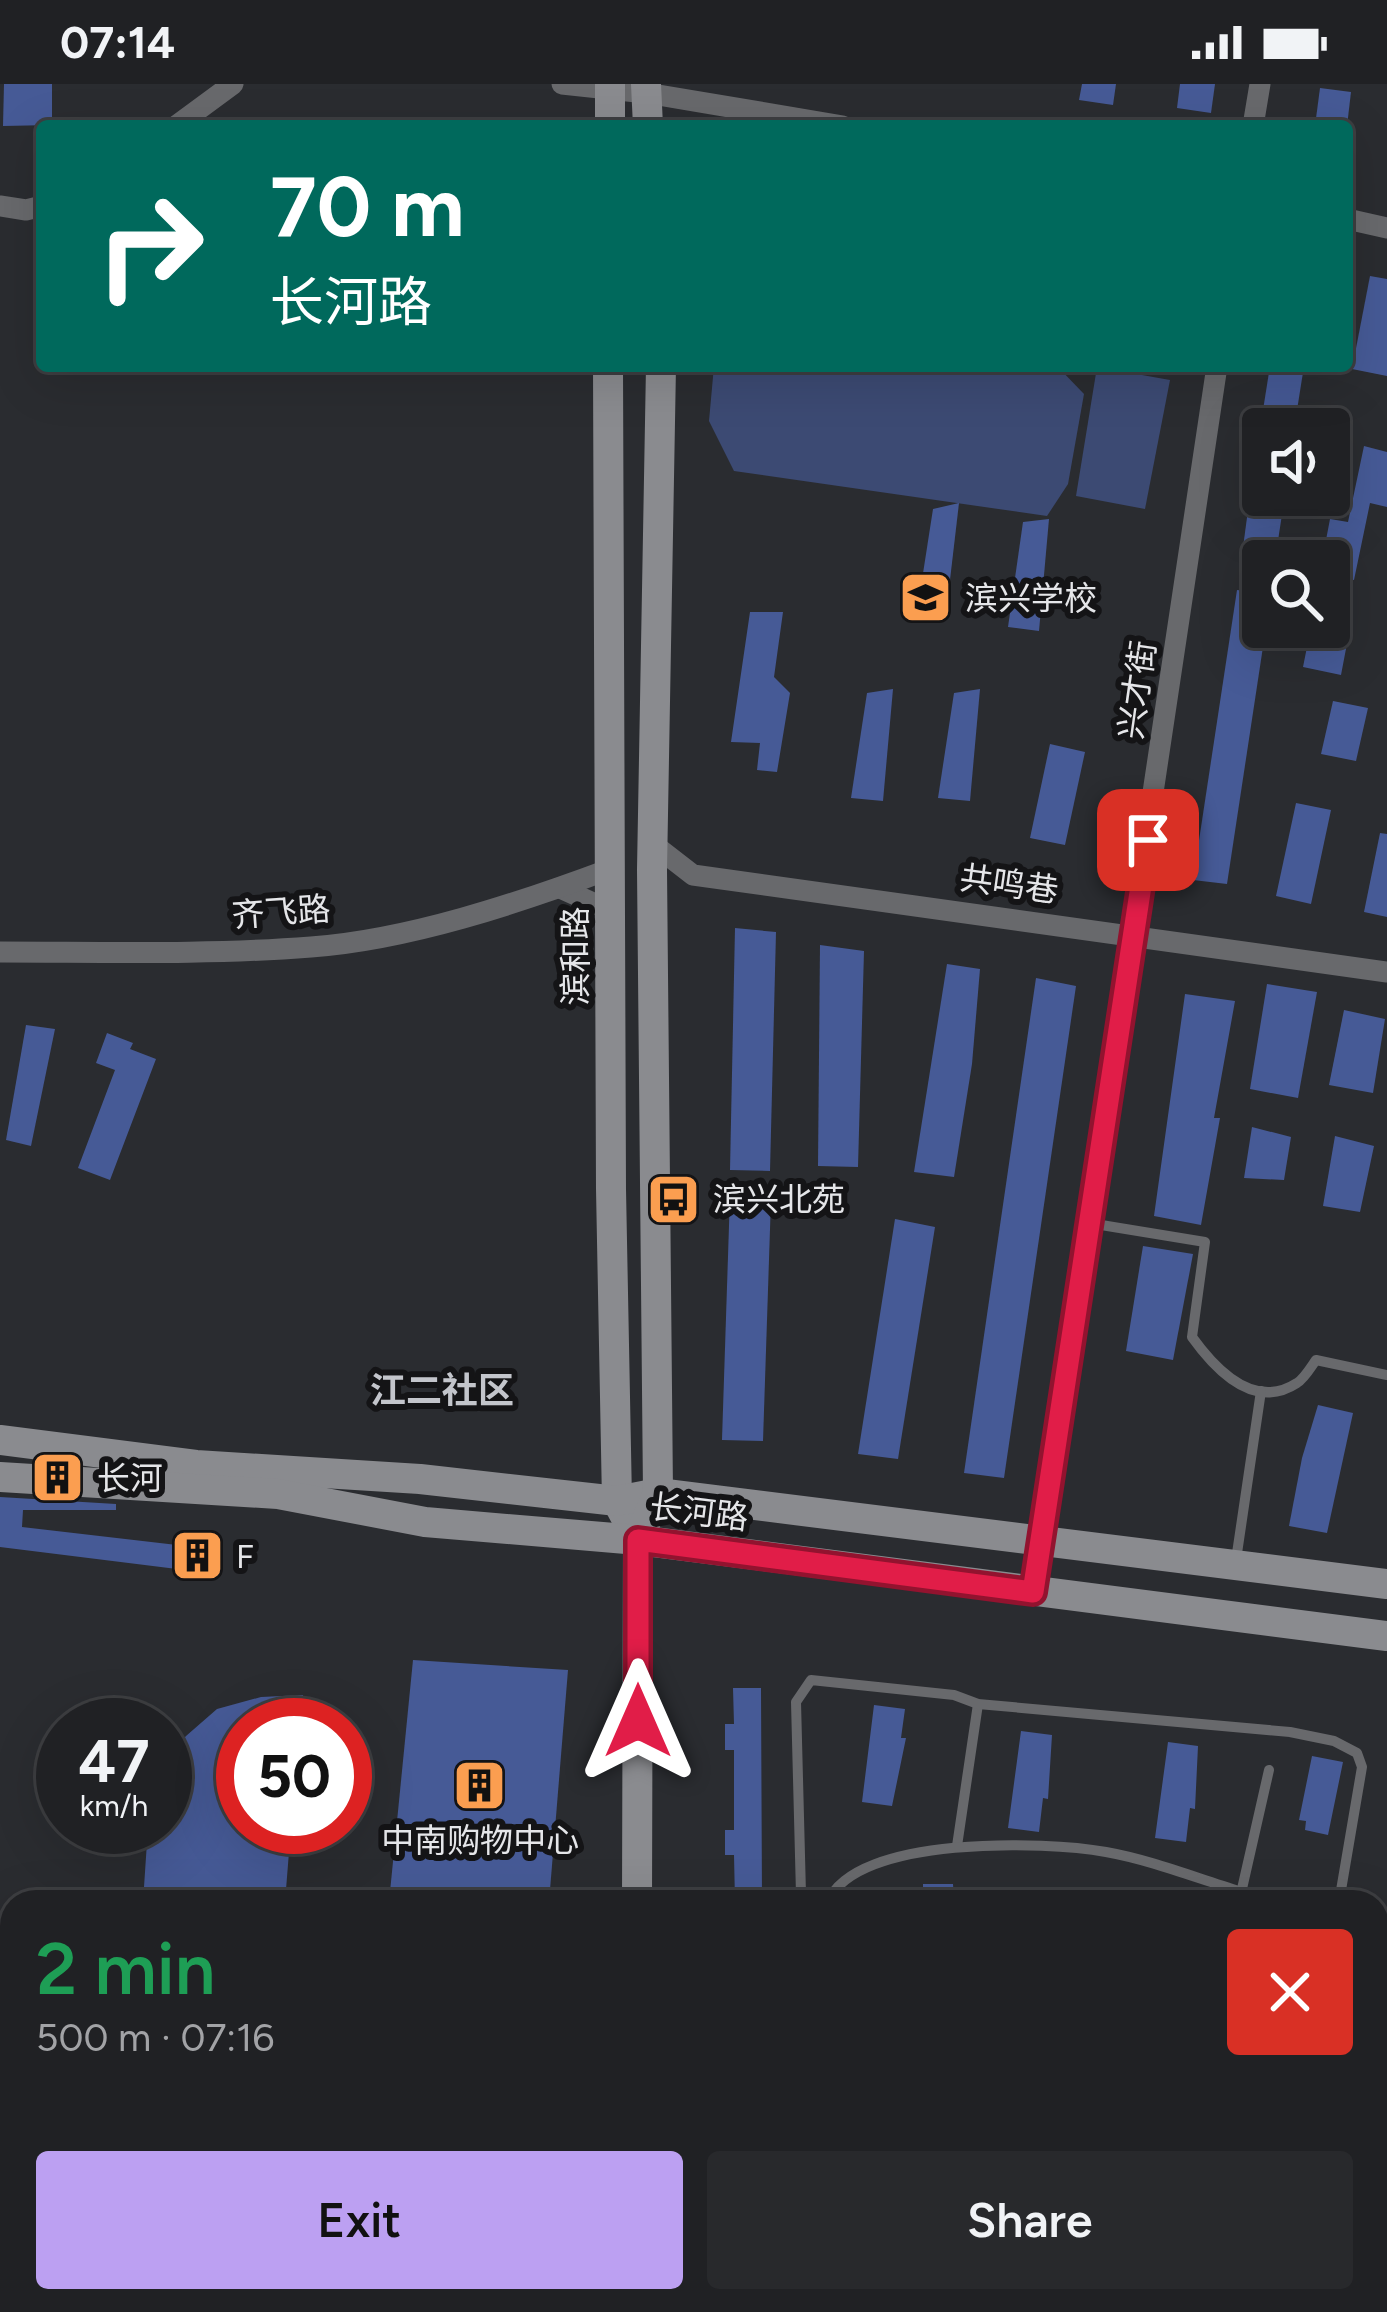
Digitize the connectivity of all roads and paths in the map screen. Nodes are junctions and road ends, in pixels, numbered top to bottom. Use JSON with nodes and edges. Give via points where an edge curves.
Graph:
{"nodes":[{"id":1,"x":233,"y":84,"type":"edge"},
{"id":2,"x":562,"y":84,"type":"edge"},
{"id":3,"x":1260,"y":84,"type":"edge"},
{"id":4,"x":610,"y":86,"type":"edge"},
{"id":5,"x":646,"y":88,"type":"edge"},
{"id":6,"x":184,"y":120,"type":"edge"},
{"id":7,"x":610,"y":120,"type":"edge"},
{"id":8,"x":648,"y":120,"type":"edge"},
{"id":9,"x":812,"y":120,"type":"edge"},
{"id":10,"x":1254,"y":120,"type":"edge"},
{"id":11,"x":0,"y":206,"type":"edge"},
{"id":12,"x":36,"y":208,"type":"edge"},
{"id":13,"x":1353,"y":220,"type":"edge"},
{"id":14,"x":1387,"y":228,"type":"edge"},
{"id":15,"x":608,"y":372,"type":"edge"},
{"id":16,"x":661,"y":372,"type":"edge"},
{"id":17,"x":1216,"y":372,"type":"edge"},
{"id":18,"x":653,"y":844,"type":"junction"},
{"id":19,"x":610,"y":869,"type":"junction"},
{"id":20,"x":693,"y":875,"type":"junction"},
{"id":21,"x":560,"y":888,"type":"junction"},
{"id":22,"x":653,"y":906,"type":"junction"},
{"id":23,"x":610,"y":911,"type":"junction"},
{"id":24,"x":1135,"y":935,"type":"junction"},
{"id":25,"x":0,"y":952,"type":"edge"},
{"id":26,"x":1387,"y":972,"type":"edge"},
{"id":27,"x":1089,"y":1223,"type":"junction"},
{"id":28,"x":1387,"y":1375,"type":"edge"},
{"id":29,"x":1261,"y":1391,"type":"junction"},
{"id":30,"x":0,"y":1440,"type":"edge"},
{"id":31,"x":0,"y":1477,"type":"edge"},
{"id":32,"x":658,"y":1493,"type":"junction"},
{"id":33,"x":617,"y":1501,"type":"junction"},
{"id":34,"x":638,"y":1540,"type":"junction"},
{"id":35,"x":1039,"y":1543,"type":"junction"},
{"id":36,"x":1235,"y":1566,"type":"junction"},
{"id":37,"x":1387,"y":1585,"type":"edge"},
{"id":38,"x":1033,"y":1592,"type":"junction"},
{"id":39,"x":1387,"y":1636,"type":"edge"},
{"id":40,"x":978,"y":1704,"type":"junction"},
{"id":41,"x":1269,"y":1770,"type":"dead end"},
{"id":42,"x":957,"y":1846,"type":"junction"},
{"id":43,"x":638,"y":1890,"type":"edge"},
{"id":44,"x":801,"y":1890,"type":"edge"},
{"id":45,"x":833,"y":1890,"type":"edge"},
{"id":46,"x":1218,"y":1890,"type":"edge"},
{"id":47,"x":1241,"y":1890,"type":"edge"},
{"id":48,"x":1341,"y":1890,"type":"edge"}],
"edges":[{"from":1,"to":6,"type":"street"},
{"from":2,"to":4,"type":"street"},
{"from":3,"to":10,"type":"street"},
{"from":4,"to":5,"type":"street"},
{"from":4,"to":7,"type":"main road"},
{"from":5,"to":8,"type":"main road"},
{"from":5,"to":9,"type":"street"},
{"from":11,"to":12,"type":"street"},
{"from":13,"to":14,"type":"street"},
{"from":15,"to":19,"type":"main road","name":"滨和路"},
{"from":16,"to":18,"type":"main road","name":"滨和路"},
{"from":17,"to":24,"type":"street","name":"兴才街"},
{"from":18,"to":20,"type":"street"},
{"from":18,"to":22,"type":"main road","name":"滨和路"},
{"from":19,"to":21,"type":"street","name":"齐飞路"},
{"from":19,"to":23,"type":"main road","name":"滨和路"},
{"from":20,"to":22,"type":"street"},
{"from":20,"to":24,"type":"street","name":"共鸣巷"},
{"from":21,"to":23,"type":"street"},
{"from":21,"to":25,"type":"street","name":"齐飞路","via":[[313,947]]},
{"from":22,"to":32,"type":"main road","name":"滨和路"},
{"from":23,"to":33,"type":"main road","name":"滨和路"},
{"from":24,"to":26,"type":"street","name":"共鸣巷"},
{"from":24,"to":27,"type":"street","name":"兴才街"},
{"from":27,"to":29,"type":"lane","via":[[1205,1242],[1192,1337],[1224,1374]]},
{"from":27,"to":35,"type":"street","name":"兴才街"},
{"from":28,"to":29,"type":"lane","via":[[1316,1360],[1298,1383]]},
{"from":29,"to":36,"type":"lane"},
{"from":30,"to":33,"type":"main road","name":"长河路","via":[[196,1466]]},
{"from":31,"to":34,"type":"main road","name":"长河路","via":[[278,1494],[425,1522]]},
{"from":32,"to":33,"type":"main road","name":"长河路"},
{"from":32,"to":34,"type":"main road","name":"滨和路"},
{"from":32,"to":35,"type":"main road","name":"长河路"},
{"from":33,"to":34,"type":"main road","name":"滨和路"},
{"from":34,"to":38,"type":"main road","name":"长河路"},
{"from":34,"to":43,"type":"main road","name":"滨和路"},
{"from":35,"to":36,"type":"main road","name":"长河路"},
{"from":35,"to":38,"type":"street","name":"兴才街"},
{"from":36,"to":37,"type":"main road","name":"长河路"},
{"from":38,"to":39,"type":"main road","name":"长河路"},
{"from":40,"to":42,"type":"lane"},
{"from":40,"to":44,"type":"lane","via":[[811,1680],[796,1702]]},
{"from":40,"to":48,"type":"lane","via":[[1334,1742],[1357,1754],[1362,1767]]},
{"from":41,"to":47,"type":"lane"},
{"from":42,"to":45,"type":"lane","via":[[874,1865]]},
{"from":42,"to":46,"type":"lane","via":[[1106,1852]]}]}
